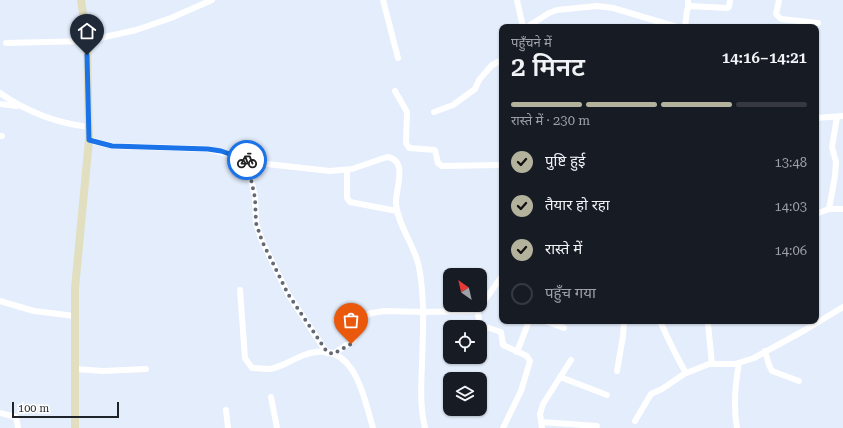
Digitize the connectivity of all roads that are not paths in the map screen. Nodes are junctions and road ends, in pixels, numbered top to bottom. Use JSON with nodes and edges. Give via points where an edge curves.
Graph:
{"nodes":[{"id":1,"x":81,"y":0,"type":"edge"},
{"id":2,"x":212,"y":0,"type":"edge"},
{"id":3,"x":383,"y":0,"type":"edge"},
{"id":4,"x":517,"y":0,"type":"edge"},
{"id":5,"x":688,"y":0,"type":"edge"},
{"id":6,"x":730,"y":0,"type":"edge"},
{"id":7,"x":779,"y":0,"type":"edge"},
{"id":8,"x":688,"y":8,"type":"junction"},
{"id":9,"x":818,"y":23,"type":"dead end"},
{"id":10,"x":522,"y":24,"type":"edge"},
{"id":11,"x":532,"y":24,"type":"edge"},
{"id":12,"x":667,"y":24,"type":"edge"},
{"id":13,"x":686,"y":24,"type":"edge"},
{"id":14,"x":87,"y":41,"type":"junction"},
{"id":15,"x":6,"y":44,"type":"dead end"},
{"id":16,"x":398,"y":58,"type":"dead end"},
{"id":17,"x":499,"y":62,"type":"edge"},
{"id":18,"x":395,"y":90,"type":"dead end"},
{"id":19,"x":0,"y":93,"type":"edge"},
{"id":20,"x":0,"y":104,"type":"edge"},
{"id":21,"x":19,"y":107,"type":"junction"},
{"id":22,"x":434,"y":112,"type":"dead end"},
{"id":23,"x":840,"y":116,"type":"edge"},
{"id":24,"x":819,"y":118,"type":"edge"},
{"id":25,"x":89,"y":127,"type":"junction"},
{"id":26,"x":89,"y":140,"type":"junction"},
{"id":27,"x":247,"y":160,"type":"junction"},
{"id":28,"x":499,"y":165,"type":"edge"},
{"id":29,"x":347,"y":170,"type":"junction"},
{"id":30,"x":829,"y":209,"type":"junction"},
{"id":31,"x":843,"y":209,"type":"edge"},
{"id":32,"x":397,"y":211,"type":"junction"},
{"id":33,"x":819,"y":213,"type":"edge"},
{"id":34,"x":499,"y":280,"type":"edge"},
{"id":35,"x":240,"y":290,"type":"dead end"},
{"id":36,"x":487,"y":297,"type":"edge"},
{"id":37,"x":0,"y":301,"type":"edge"},
{"id":38,"x":843,"y":307,"type":"edge"},
{"id":39,"x":424,"y":312,"type":"junction"},
{"id":40,"x":443,"y":312,"type":"edge"},
{"id":41,"x":477,"y":312,"type":"edge"},
{"id":42,"x":75,"y":316,"type":"junction"},
{"id":43,"x":819,"y":322,"type":"edge"},
{"id":44,"x":527,"y":324,"type":"edge"},
{"id":45,"x":553,"y":324,"type":"edge"},
{"id":46,"x":624,"y":324,"type":"edge"},
{"id":47,"x":662,"y":324,"type":"edge"},
{"id":48,"x":708,"y":324,"type":"dead end"},
{"id":49,"x":815,"y":324,"type":"edge"},
{"id":50,"x":564,"y":328,"type":"dead end"},
{"id":51,"x":765,"y":351,"type":"junction"},
{"id":52,"x":517,"y":352,"type":"junction"},
{"id":53,"x":330,"y":353,"type":"junction"},
{"id":54,"x":571,"y":360,"type":"dead end"},
{"id":55,"x":739,"y":363,"type":"junction"},
{"id":56,"x":712,"y":364,"type":"junction"},
{"id":57,"x":75,"y":369,"type":"junction"},
{"id":58,"x":146,"y":370,"type":"dead end"},
{"id":59,"x":617,"y":371,"type":"dead end"},
{"id":60,"x":686,"y":373,"type":"junction"},
{"id":61,"x":560,"y":377,"type":"junction"},
{"id":62,"x":799,"y":382,"type":"dead end"},
{"id":63,"x":607,"y":395,"type":"dead end"},
{"id":64,"x":271,"y":397,"type":"dead end"},
{"id":65,"x":226,"y":410,"type":"dead end"},
{"id":66,"x":0,"y":413,"type":"edge"},
{"id":67,"x":635,"y":421,"type":"dead end"},
{"id":68,"x":542,"y":425,"type":"edge"},
{"id":69,"x":597,"y":426,"type":"dead end"},
{"id":70,"x":18,"y":428,"type":"edge"},
{"id":71,"x":75,"y":428,"type":"edge"},
{"id":72,"x":228,"y":428,"type":"edge"},
{"id":73,"x":277,"y":428,"type":"edge"},
{"id":74,"x":373,"y":428,"type":"edge"},
{"id":75,"x":424,"y":428,"type":"edge"},
{"id":76,"x":503,"y":428,"type":"edge"},
{"id":77,"x":737,"y":428,"type":"edge"}],
"edges":[{"from":1,"to":14,"type":"street"},
{"from":2,"to":14,"type":"street","via":[[146,26]]},
{"from":3,"to":16,"type":"street"},
{"from":4,"to":10,"type":"street"},
{"from":5,"to":8,"type":"street"},
{"from":6,"to":8,"type":"street","via":[[727,8],[692,5]]},
{"from":7,"to":9,"type":"street","via":[[776,14],[781,19]]},
{"from":8,"to":13,"type":"street"},
{"from":11,"to":12,"type":"street","via":[[557,10],[597,6],[613,8]]},
{"from":14,"to":15,"type":"street"},
{"from":14,"to":25,"type":"street"},
{"from":17,"to":22,"type":"street","via":[[492,65],[475,89],[453,105]]},
{"from":18,"to":28,"type":"street","via":[[407,112],[406,142],[410,148],[435,150],[438,163],[442,166]]},
{"from":19,"to":21,"type":"street"},
{"from":20,"to":21,"type":"street"},
{"from":21,"to":25,"type":"street","via":[[55,120]]},
{"from":23,"to":24,"type":"street"},
{"from":23,"to":30,"type":"street","via":[[832,147],[836,162]]},
{"from":25,"to":26,"type":"street"},
{"from":26,"to":27,"type":"street","via":[[112,146],[208,149]]},
{"from":26,"to":42,"type":"street","via":[[75,288]]},
{"from":27,"to":29,"type":"street","via":[[278,166]]},
{"from":27,"to":53,"type":"street","via":[[255,198],[256,223],[262,241],[288,294]]},
{"from":29,"to":32,"type":"street","via":[[347,198],[350,202]]},
{"from":29,"to":32,"type":"street","via":[[387,157],[398,162],[400,168]]},
{"from":30,"to":31,"type":"street"},
{"from":30,"to":33,"type":"street"},
{"from":32,"to":39,"type":"street","via":[[419,266]]},
{"from":34,"to":36,"type":"street"},
{"from":35,"to":53,"type":"street","via":[[245,358],[252,368],[270,369],[306,354]]},
{"from":37,"to":42,"type":"street","via":[[34,311]]},
{"from":38,"to":43,"type":"street"},
{"from":39,"to":40,"type":"street"},
{"from":39,"to":53,"type":"street","via":[[371,313],[356,321],[354,340]]},
{"from":39,"to":75,"type":"street","via":[[420,387]]},
{"from":41,"to":52,"type":"street","via":[[480,325],[501,332],[503,345]]},
{"from":42,"to":57,"type":"street"},
{"from":44,"to":52,"type":"street"},
{"from":45,"to":50,"type":"street"},
{"from":46,"to":59,"type":"street"},
{"from":47,"to":60,"type":"street"},
{"from":48,"to":56,"type":"street"},
{"from":49,"to":51,"type":"street"},
{"from":51,"to":55,"type":"street"},
{"from":51,"to":62,"type":"street","via":[[772,371]]},
{"from":52,"to":76,"type":"street","via":[[527,356],[530,364]]},
{"from":53,"to":74,"type":"street","via":[[352,368]]},
{"from":54,"to":61,"type":"street"},
{"from":55,"to":56,"type":"street"},
{"from":55,"to":77,"type":"street","via":[[734,392]]},
{"from":56,"to":60,"type":"street"},
{"from":57,"to":58,"type":"street"},
{"from":57,"to":71,"type":"street"},
{"from":60,"to":67,"type":"street","via":[[652,394]]},
{"from":61,"to":63,"type":"street"},
{"from":61,"to":68,"type":"street","via":[[541,410]]},
{"from":64,"to":73,"type":"street"},
{"from":65,"to":72,"type":"street"},
{"from":66,"to":70,"type":"street","via":[[16,417]]},
{"from":68,"to":69,"type":"street"}]}
